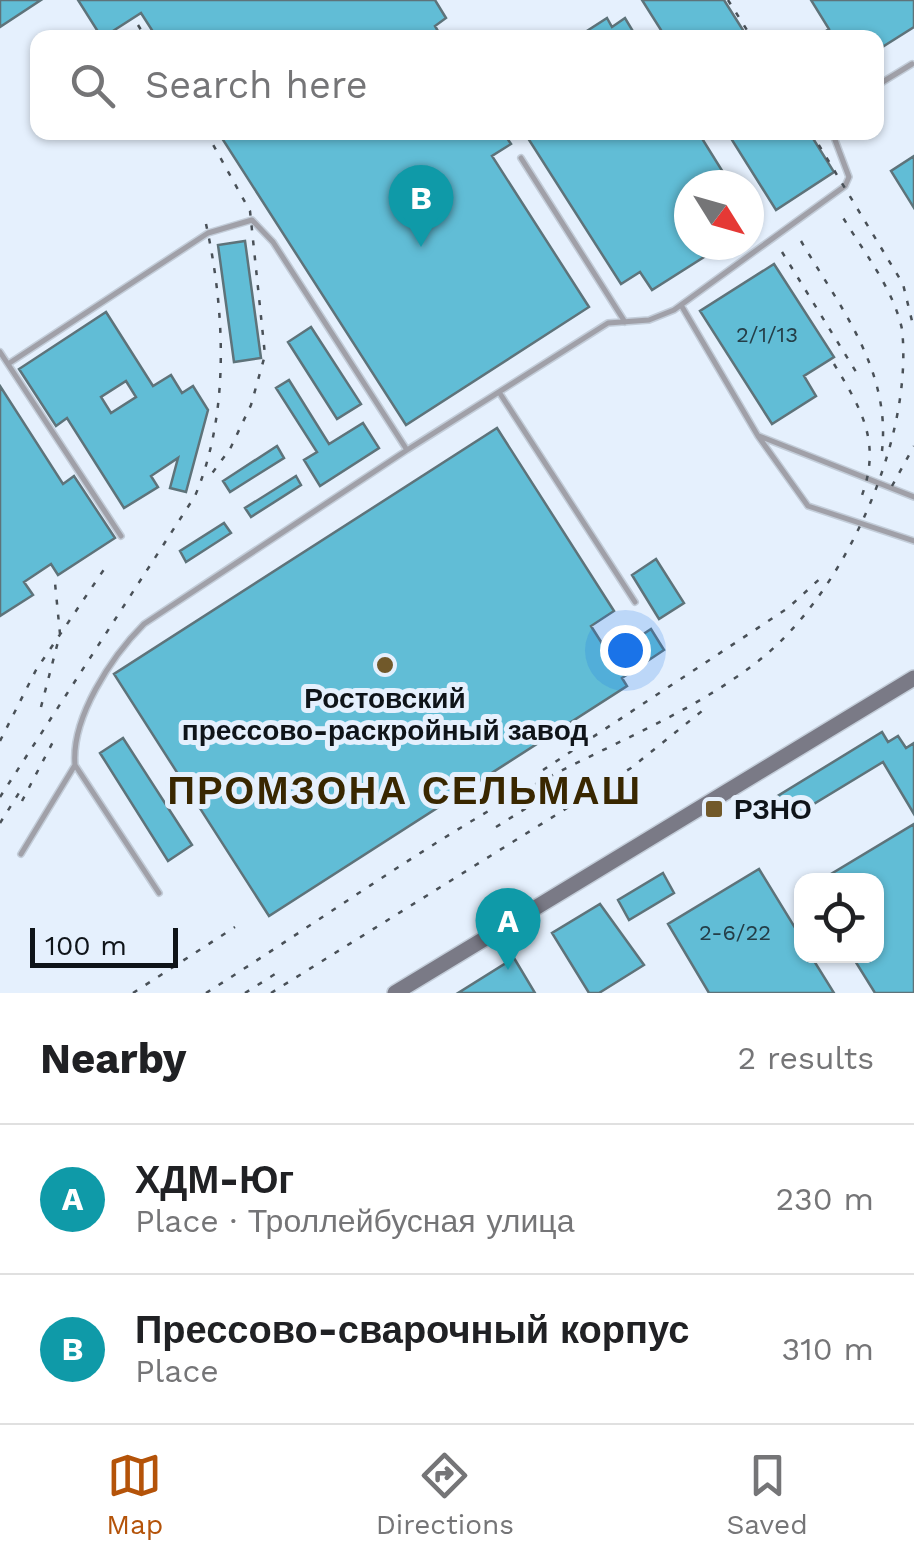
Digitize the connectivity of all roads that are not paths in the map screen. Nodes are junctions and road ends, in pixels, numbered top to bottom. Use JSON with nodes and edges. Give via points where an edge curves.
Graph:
{"nodes":[{"id":1,"x":912,"y":64,"type":"edge"},
{"id":2,"x":884,"y":81,"type":"edge"},
{"id":3,"x":835,"y":140,"type":"edge"},
{"id":4,"x":520,"y":158,"type":"dead end"},
{"id":5,"x":681,"y":305,"type":"junction"},
{"id":6,"x":625,"y":322,"type":"junction"},
{"id":7,"x":0,"y":352,"type":"edge"},
{"id":8,"x":8,"y":364,"type":"junction"},
{"id":9,"x":498,"y":392,"type":"junction"},
{"id":10,"x":758,"y":436,"type":"junction"},
{"id":11,"x":407,"y":450,"type":"junction"},
{"id":12,"x":914,"y":497,"type":"edge"},
{"id":13,"x":120,"y":536,"type":"dead end"},
{"id":14,"x":914,"y":541,"type":"edge"},
{"id":15,"x":635,"y":602,"type":"dead end"},
{"id":16,"x":914,"y":678,"type":"edge"},
{"id":17,"x":75,"y":766,"type":"junction"},
{"id":18,"x":21,"y":854,"type":"dead end"},
{"id":19,"x":159,"y":894,"type":"dead end"},
{"id":20,"x":395,"y":993,"type":"edge"}],
"edges":[{"from":1,"to":2,"type":"lane"},
{"from":3,"to":5,"type":"lane","via":[[849,177],[845,186]]},
{"from":4,"to":6,"type":"lane"},
{"from":5,"to":6,"type":"lane","via":[[649,320]]},
{"from":5,"to":10,"type":"lane"},
{"from":6,"to":9,"type":"lane","via":[[608,323]]},
{"from":7,"to":8,"type":"lane"},
{"from":8,"to":11,"type":"lane","via":[[208,233],[252,220],[273,242]]},
{"from":8,"to":13,"type":"lane"},
{"from":9,"to":11,"type":"lane"},
{"from":9,"to":15,"type":"lane"},
{"from":10,"to":12,"type":"lane"},
{"from":10,"to":14,"type":"lane","via":[[808,506]]},
{"from":11,"to":17,"type":"lane","via":[[144,624],[113,663],[80,725]]},
{"from":16,"to":20,"type":"main road"},
{"from":17,"to":18,"type":"lane"},
{"from":17,"to":19,"type":"lane"}]}
